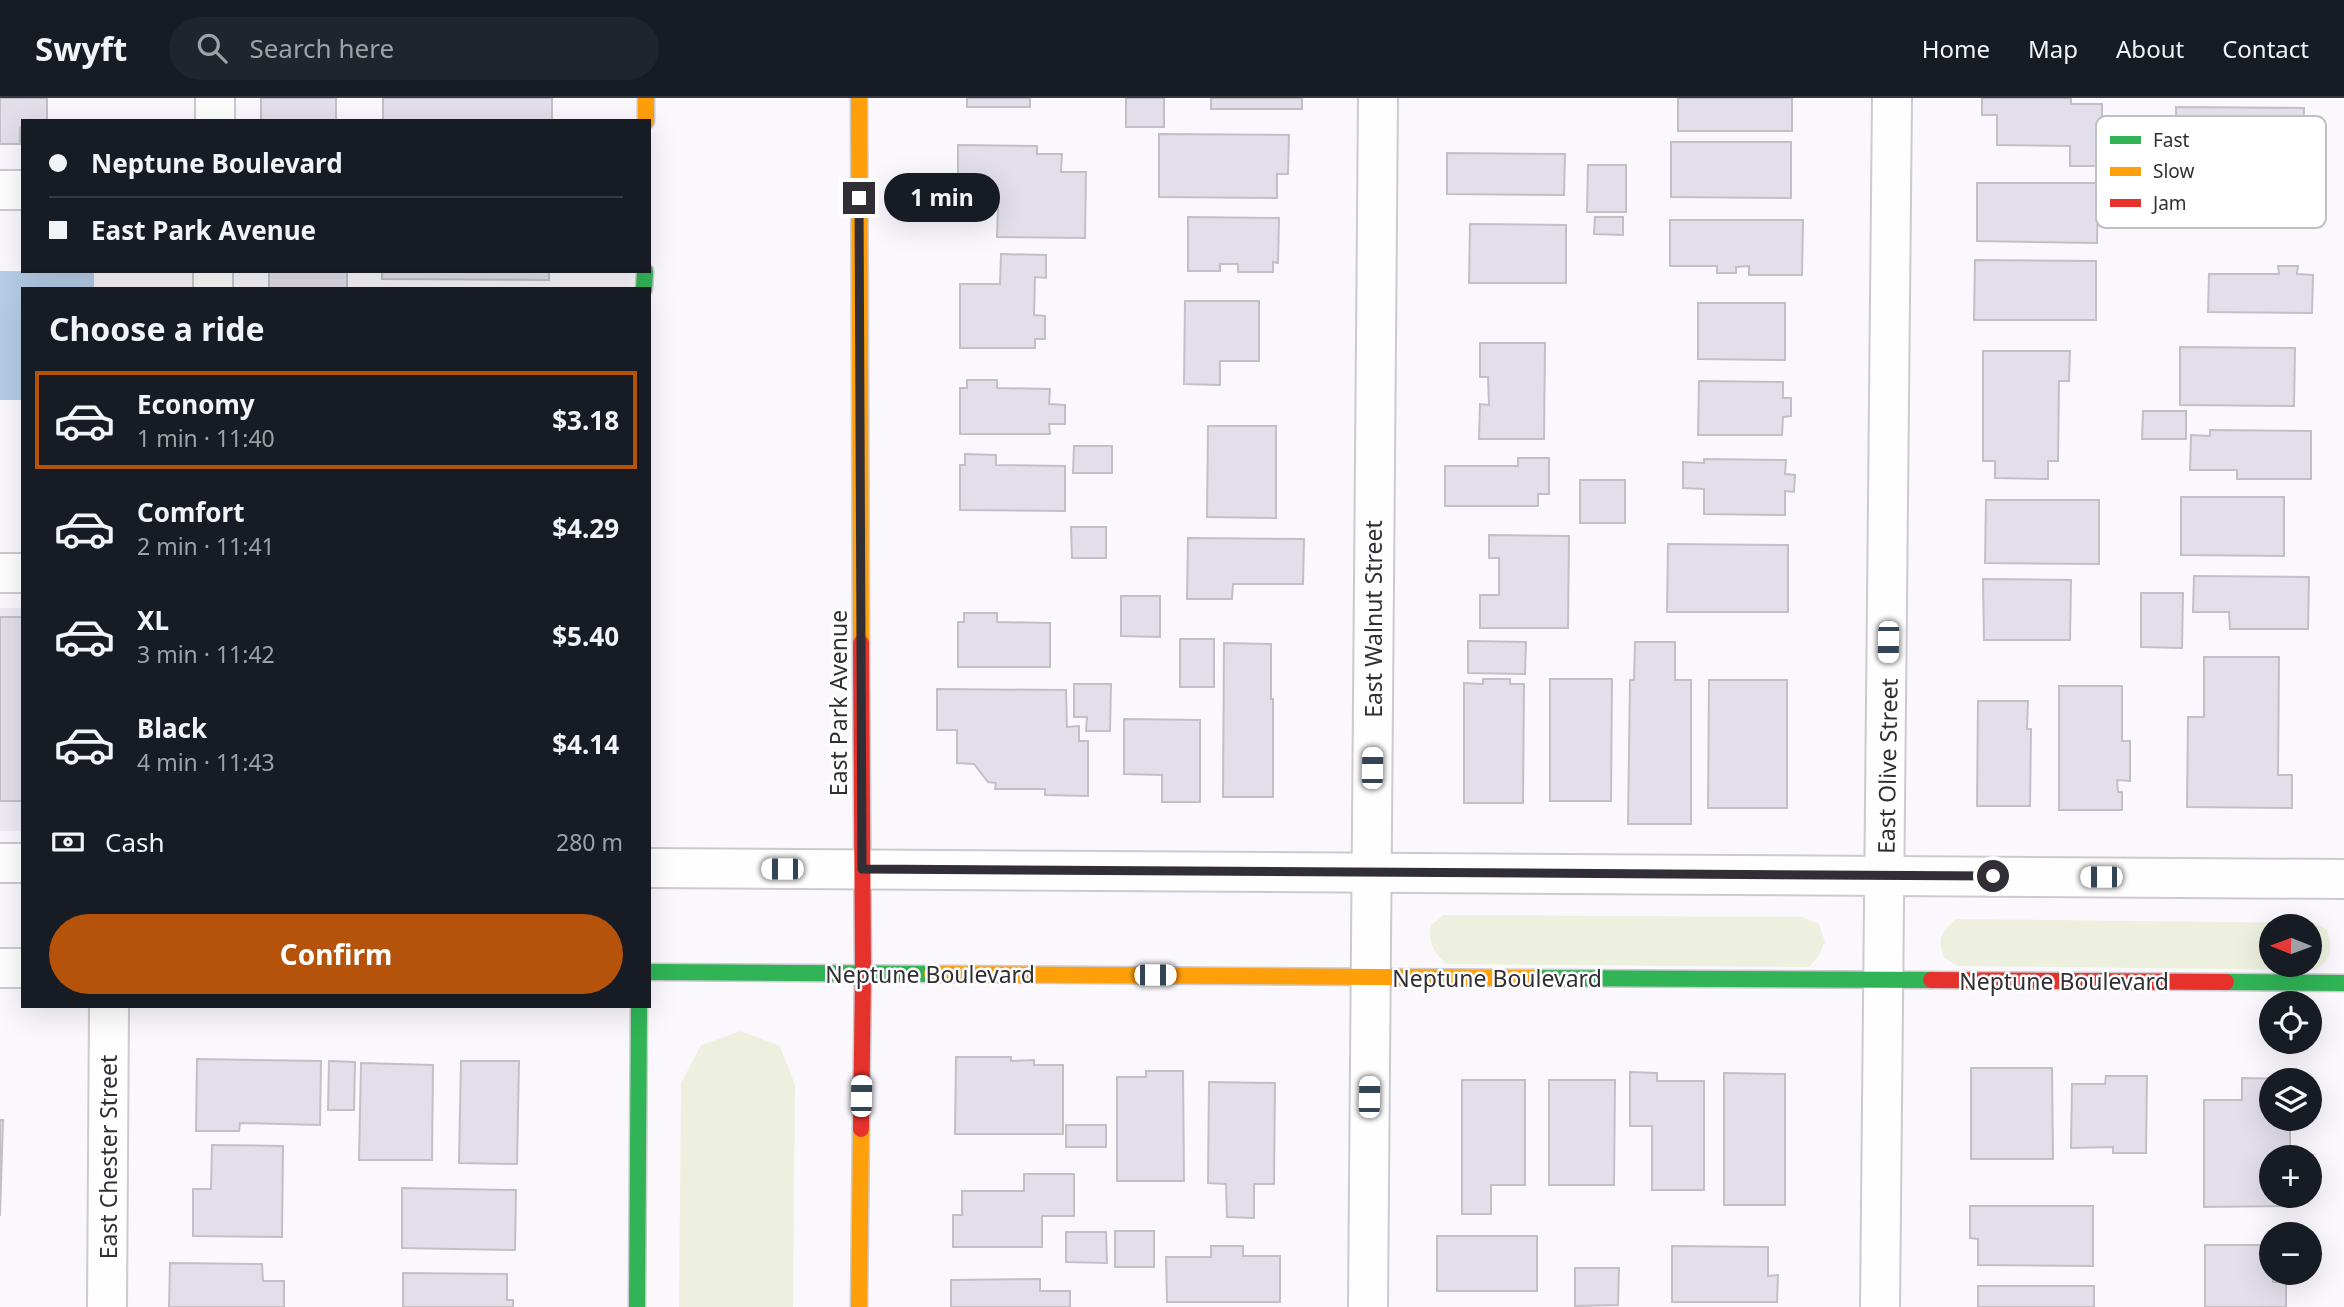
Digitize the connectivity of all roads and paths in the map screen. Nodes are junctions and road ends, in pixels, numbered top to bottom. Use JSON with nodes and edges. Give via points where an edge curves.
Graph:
{"nodes":[{"id":1,"x":215,"y":98,"type":"edge"},
{"id":2,"x":646,"y":98,"type":"edge"},
{"id":3,"x":859,"y":98,"type":"edge"},
{"id":4,"x":1378,"y":98,"type":"edge"},
{"id":5,"x":1892,"y":98,"type":"edge"},
{"id":6,"x":215,"y":119,"type":"edge"},
{"id":7,"x":646,"y":119,"type":"edge"},
{"id":8,"x":0,"y":190,"type":"edge"},
{"id":9,"x":21,"y":190,"type":"edge"},
{"id":10,"x":0,"y":573,"type":"edge"},
{"id":11,"x":21,"y":573,"type":"edge"},
{"id":12,"x":0,"y":863,"type":"edge"},
{"id":13,"x":21,"y":863,"type":"edge"},
{"id":14,"x":651,"y":868,"type":"edge"},
{"id":15,"x":862,"y":869,"type":"junction"},
{"id":16,"x":1371,"y":872,"type":"junction"},
{"id":17,"x":1885,"y":875,"type":"junction"},
{"id":18,"x":2344,"y":879,"type":"edge"},
{"id":19,"x":0,"y":968,"type":"edge"},
{"id":20,"x":21,"y":968,"type":"edge"},
{"id":21,"x":651,"y":972,"type":"edge"},
{"id":22,"x":863,"y":974,"type":"junction"},
{"id":23,"x":1370,"y":977,"type":"junction"},
{"id":24,"x":1884,"y":980,"type":"junction"},
{"id":25,"x":2344,"y":983,"type":"edge"},
{"id":26,"x":109,"y":1008,"type":"edge"},
{"id":27,"x":639,"y":1008,"type":"edge"},
{"id":28,"x":107,"y":1307,"type":"edge"},
{"id":29,"x":637,"y":1307,"type":"edge"},
{"id":30,"x":859,"y":1307,"type":"edge"},
{"id":31,"x":1368,"y":1307,"type":"edge"},
{"id":32,"x":1880,"y":1307,"type":"edge"}],
"edges":[{"from":1,"to":6,"type":"street"},
{"from":2,"to":7,"type":"main road"},
{"from":3,"to":15,"type":"main road","name":"East Park Avenue"},
{"from":4,"to":16,"type":"street","name":"East Walnut Street"},
{"from":5,"to":17,"type":"street","name":"East Olive Street"},
{"from":8,"to":9,"type":"street"},
{"from":10,"to":11,"type":"street"},
{"from":12,"to":13,"type":"street"},
{"from":14,"to":15,"type":"street"},
{"from":15,"to":16,"type":"street"},
{"from":15,"to":22,"type":"main road","name":"East Park Avenue"},
{"from":16,"to":17,"type":"street"},
{"from":16,"to":23,"type":"street","name":"East Walnut Street"},
{"from":17,"to":18,"type":"street"},
{"from":17,"to":24,"type":"street","name":"East Olive Street"},
{"from":19,"to":20,"type":"street"},
{"from":21,"to":22,"type":"main road","name":"Neptune Boulevard"},
{"from":22,"to":23,"type":"main road","name":"Neptune Boulevard"},
{"from":22,"to":30,"type":"main road","name":"East Park Avenue"},
{"from":23,"to":24,"type":"main road","name":"Neptune Boulevard"},
{"from":23,"to":31,"type":"street","name":"East Walnut Street"},
{"from":24,"to":25,"type":"main road","name":"Neptune Boulevard"},
{"from":24,"to":32,"type":"street","name":"East Olive Street"},
{"from":26,"to":28,"type":"street","name":"East Chester Street"},
{"from":27,"to":29,"type":"main road"}]}
